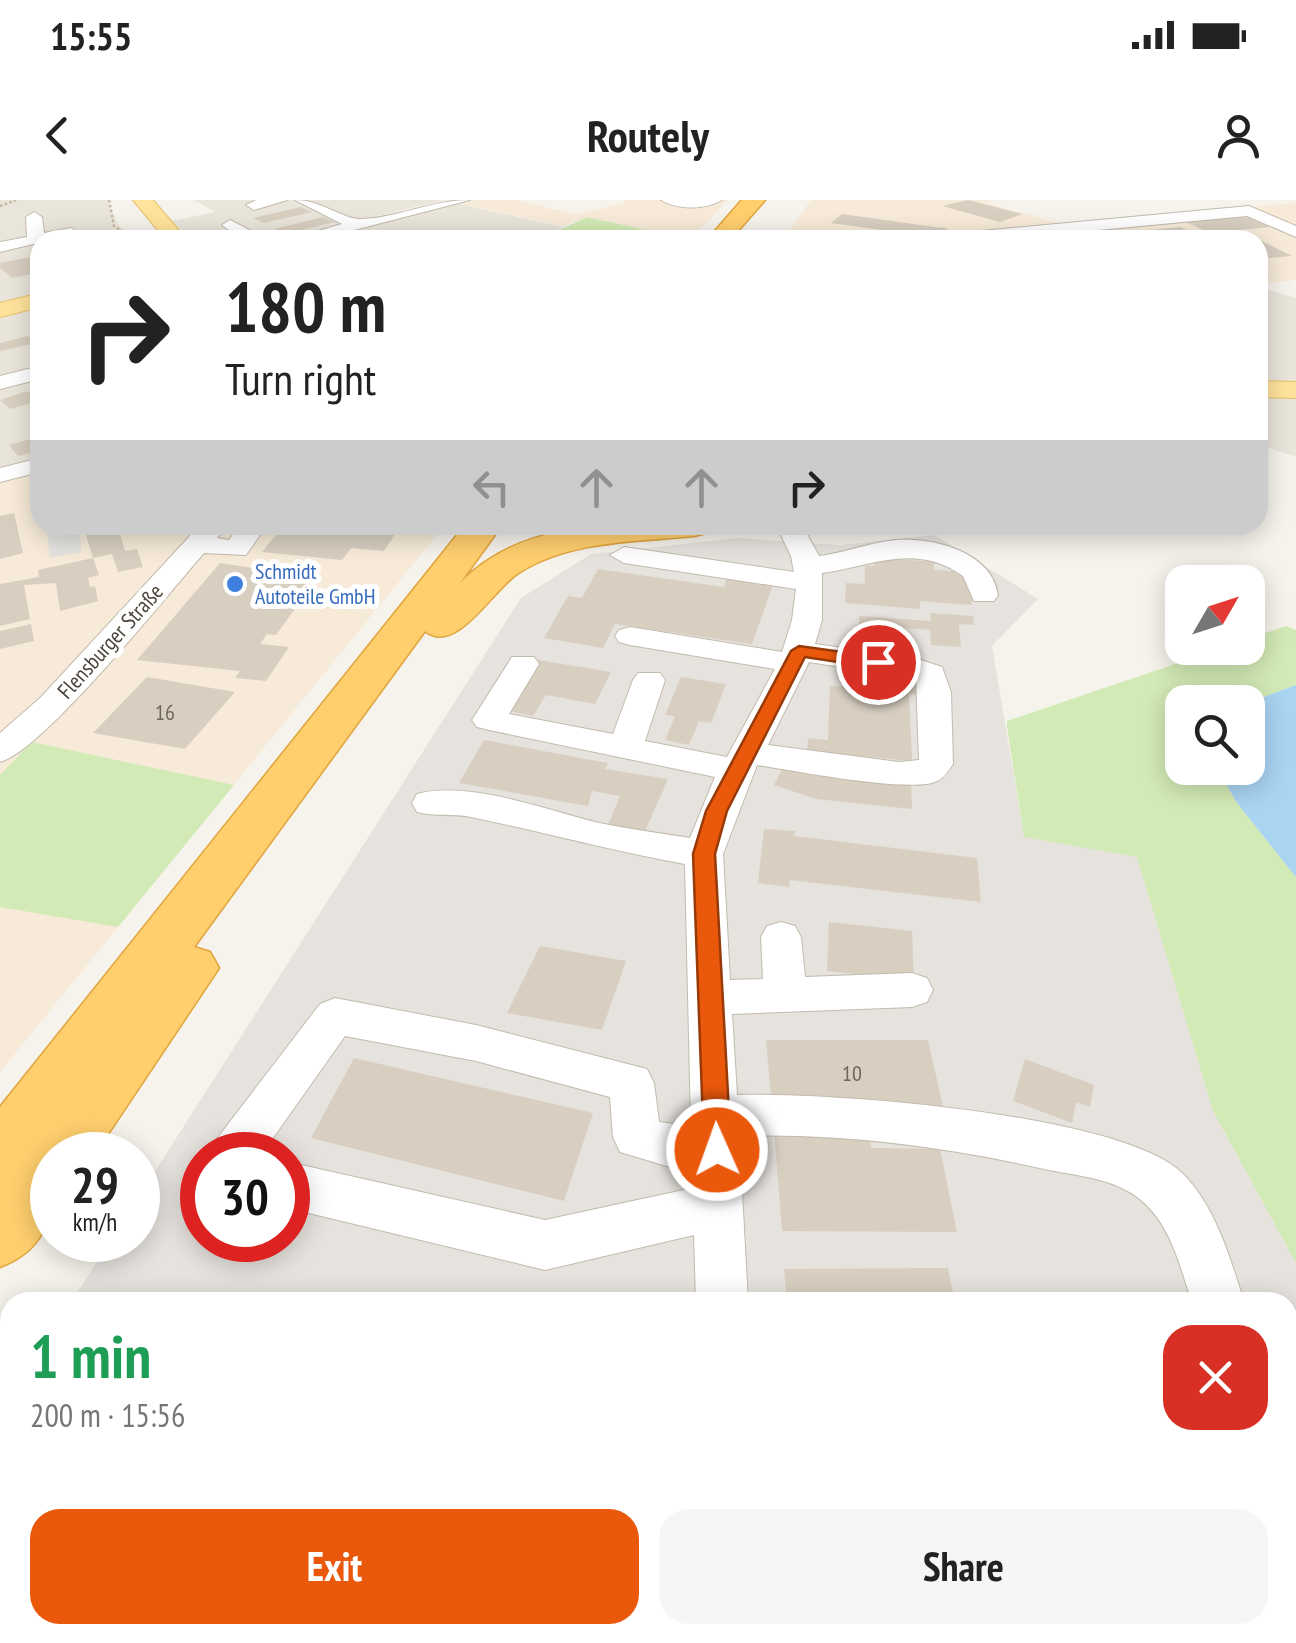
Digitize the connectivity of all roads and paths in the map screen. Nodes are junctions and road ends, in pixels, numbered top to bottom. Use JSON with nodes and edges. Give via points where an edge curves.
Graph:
{"nodes":[{"id":1,"x":16,"y":200,"type":"edge"},
{"id":2,"x":109,"y":200,"type":"edge"},
{"id":3,"x":280,"y":200,"type":"edge"},
{"id":4,"x":305,"y":200,"type":"edge"},
{"id":5,"x":462,"y":200,"type":"edge"},
{"id":6,"x":670,"y":200,"type":"edge"},
{"id":7,"x":714,"y":200,"type":"edge"},
{"id":8,"x":754,"y":200,"type":"edge"},
{"id":9,"x":771,"y":200,"type":"edge"},
{"id":10,"x":146,"y":205,"type":"edge"},
{"id":11,"x":254,"y":205,"type":"dead end"},
{"id":12,"x":0,"y":206,"type":"edge"},
{"id":13,"x":34,"y":217,"type":"dead end"},
{"id":14,"x":357,"y":225,"type":"junction"},
{"id":15,"x":230,"y":226,"type":"dead end"},
{"id":16,"x":35,"y":230,"type":"edge"},
{"id":17,"x":120,"y":230,"type":"edge"},
{"id":18,"x":153,"y":230,"type":"edge"},
{"id":19,"x":168,"y":230,"type":"edge"},
{"id":20,"x":237,"y":230,"type":"edge"},
{"id":21,"x":341,"y":230,"type":"edge"},
{"id":22,"x":727,"y":230,"type":"edge"},
{"id":23,"x":746,"y":230,"type":"edge"},
{"id":24,"x":1045,"y":230,"type":"edge"},
{"id":25,"x":1296,"y":232,"type":"edge"},
{"id":26,"x":30,"y":241,"type":"edge"},
{"id":27,"x":0,"y":247,"type":"edge"},
{"id":28,"x":30,"y":302,"type":"edge"},
{"id":29,"x":0,"y":310,"type":"edge"},
{"id":30,"x":30,"y":375,"type":"edge"},
{"id":31,"x":0,"y":383,"type":"edge"},
{"id":32,"x":1268,"y":389,"type":"edge"},
{"id":33,"x":1296,"y":390,"type":"edge"},
{"id":34,"x":30,"y":468,"type":"edge"},
{"id":35,"x":0,"y":475,"type":"edge"},
{"id":36,"x":205,"y":535,"type":"edge"},
{"id":37,"x":208,"y":535,"type":"edge"},
{"id":38,"x":246,"y":535,"type":"edge"},
{"id":39,"x":483,"y":535,"type":"edge"},
{"id":40,"x":485,"y":535,"type":"edge"},
{"id":41,"x":622,"y":535,"type":"edge"},
{"id":42,"x":859,"y":535,"type":"edge"},
{"id":43,"x":802,"y":554,"type":"edge"},
{"id":44,"x":624,"y":555,"type":"dead end"},
{"id":45,"x":984,"y":595,"type":"dead end"},
{"id":46,"x":630,"y":636,"type":"dead end"},
{"id":47,"x":419,"y":649,"type":"junction"},
{"id":48,"x":796,"y":657,"type":"junction"},
{"id":49,"x":522,"y":664,"type":"dead end"},
{"id":50,"x":649,"y":680,"type":"dead end"},
{"id":51,"x":625,"y":749,"type":"junction"},
{"id":52,"x":0,"y":751,"type":"edge"},
{"id":53,"x":741,"y":762,"type":"junction"},
{"id":54,"x":430,"y":802,"type":"dead end"},
{"id":55,"x":704,"y":854,"type":"junction"},
{"id":56,"x":781,"y":937,"type":"dead end"},
{"id":57,"x":912,"y":990,"type":"dead end"},
{"id":58,"x":785,"y":996,"type":"junction"},
{"id":59,"x":709,"y":998,"type":"junction"},
{"id":60,"x":72,"y":1132,"type":"edge"},
{"id":61,"x":250,"y":1132,"type":"edge"},
{"id":62,"x":717,"y":1133,"type":"junction"},
{"id":63,"x":0,"y":1158,"type":"edge"},
{"id":64,"x":30,"y":1191,"type":"edge"},
{"id":65,"x":310,"y":1191,"type":"edge"},
{"id":66,"x":719,"y":1206,"type":"junction"},
{"id":67,"x":0,"y":1234,"type":"edge"},
{"id":68,"x":722,"y":1292,"type":"edge"},
{"id":69,"x":1214,"y":1292,"type":"edge"}],
"edges":[{"from":1,"to":12,"type":"path"},
{"from":2,"to":17,"type":"path"},
{"from":3,"to":11,"type":"street"},
{"from":4,"to":14,"type":"street"},
{"from":5,"to":14,"type":"street"},
{"from":6,"to":7,"type":"street"},
{"from":8,"to":22,"type":"highway"},
{"from":9,"to":23,"type":"highway"},
{"from":10,"to":18,"type":"main road"},
{"from":10,"to":19,"type":"main road"},
{"from":13,"to":16,"type":"street"},
{"from":14,"to":21,"type":"street"},
{"from":15,"to":20,"type":"street"},
{"from":24,"to":25,"type":"street","via":[[1249,211]]},
{"from":26,"to":27,"type":"street"},
{"from":28,"to":29,"type":"main road"},
{"from":30,"to":31,"type":"street"},
{"from":32,"to":33,"type":"main road"},
{"from":34,"to":35,"type":"street"},
{"from":36,"to":52,"type":"street","name":"Flensburger Straße","via":[[52,704]]},
{"from":37,"to":38,"type":"street","via":[[236,549]]},
{"from":39,"to":63,"type":"highway"},
{"from":40,"to":47,"type":"highway"},
{"from":41,"to":47,"type":"highway","via":[[566,543],[502,566]]},
{"from":42,"to":43,"type":"street"},
{"from":43,"to":44,"type":"street"},
{"from":43,"to":45,"type":"street","via":[[836,564],[878,548],[933,550],[973,568]]},
{"from":43,"to":48,"type":"street"},
{"from":46,"to":48,"type":"street"},
{"from":47,"to":60,"type":"highway"},
{"from":48,"to":53,"type":"street"},
{"from":48,"to":53,"type":"street","via":[[931,674],[936,764],[926,773],[899,773]]},
{"from":49,"to":51,"type":"street","via":[[489,720]]},
{"from":50,"to":51,"type":"street"},
{"from":51,"to":53,"type":"street"},
{"from":53,"to":55,"type":"street"},
{"from":54,"to":55,"type":"street","via":[[466,803]]},
{"from":55,"to":59,"type":"street"},
{"from":56,"to":58,"type":"street"},
{"from":57,"to":58,"type":"street"},
{"from":58,"to":59,"type":"street"},
{"from":59,"to":62,"type":"street"},
{"from":61,"to":62,"type":"street","via":[[335,1016],[630,1083],[636,1137],[670,1146]]},
{"from":62,"to":66,"type":"street"},
{"from":62,"to":69,"type":"street","via":[[765,1113],[878,1118],[968,1130],[1119,1164],[1144,1174],[1174,1201]]},
{"from":64,"to":67,"type":"highway"},
{"from":65,"to":66,"type":"street","via":[[545,1245]]},
{"from":66,"to":68,"type":"street"}]}
